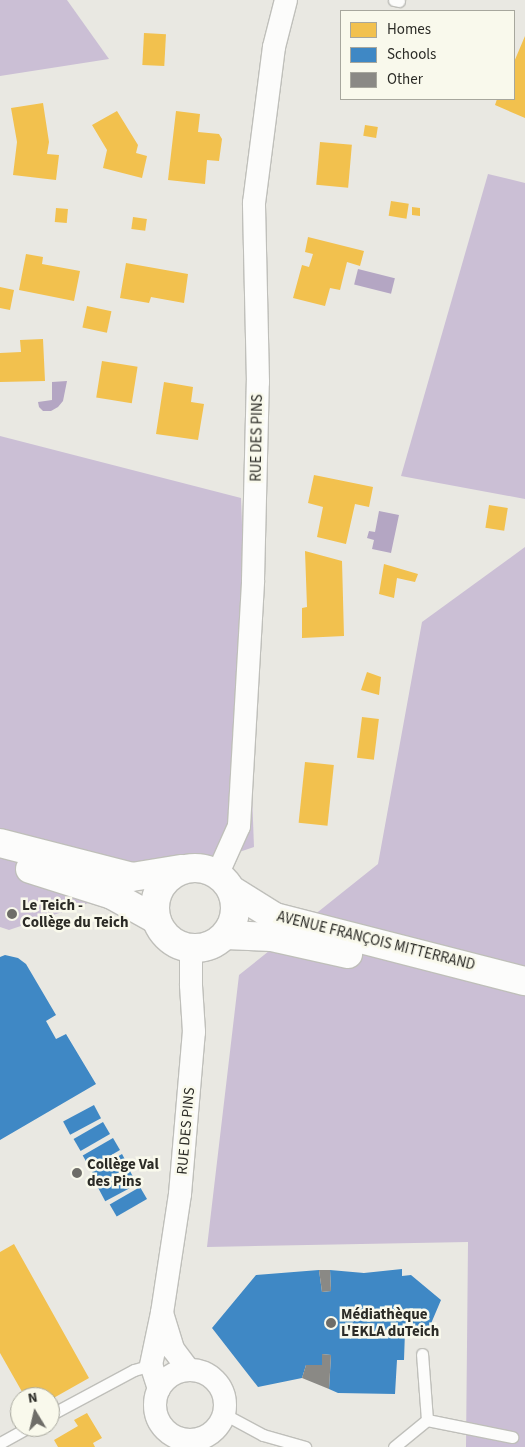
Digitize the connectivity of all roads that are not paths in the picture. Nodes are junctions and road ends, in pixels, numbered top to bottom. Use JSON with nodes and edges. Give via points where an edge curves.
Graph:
{"nodes":[{"id":1,"x":286,"y":0,"type":"edge"},
{"id":2,"x":0,"y":843,"type":"edge"},
{"id":3,"x":0,"y":861,"type":"edge"},
{"id":4,"x":182,"y":869,"type":"junction"},
{"id":5,"x":225,"y":882,"type":"junction"},
{"id":6,"x":157,"y":920,"type":"junction"},
{"id":7,"x":226,"y":935,"type":"junction"},
{"id":8,"x":194,"y":948,"type":"junction"},
{"id":9,"x":525,"y":981,"type":"edge"},
{"id":10,"x":525,"y":994,"type":"edge"},
{"id":11,"x":162,"y":1313,"type":"junction"},
{"id":12,"x":422,"y":1354,"type":"dead end"},
{"id":13,"x":151,"y":1365,"type":"junction"},
{"id":14,"x":189,"y":1370,"type":"junction"},
{"id":15,"x":159,"y":1389,"type":"junction"},
{"id":16,"x":60,"y":1411,"type":"edge"},
{"id":17,"x":224,"y":1414,"type":"junction"},
{"id":18,"x":427,"y":1420,"type":"junction"},
{"id":19,"x":512,"y":1437,"type":"dead end"},
{"id":20,"x":167,"y":1440,"type":"edge"},
{"id":21,"x":305,"y":1447,"type":"edge"},
{"id":22,"x":394,"y":1447,"type":"edge"}],
"edges":[{"from":1,"to":5,"type":"street","name":"RUE DES PINS","via":[[274,47],[254,203],[258,382],[254,540],[239,826]]},
{"from":2,"to":4,"type":"main road","via":[[132,876]]},
{"from":3,"to":6,"type":"main road","via":[[112,895]]},
{"from":4,"to":5,"type":"main road","via":[[206,868]]},
{"from":4,"to":6,"type":"main road","via":[[171,875],[159,890],[155,908]]},
{"from":5,"to":7,"type":"main road","via":[[236,914]]},
{"from":5,"to":9,"type":"main road","name":"AVENUE FRANÇOIS MITTERRAND","via":[[275,917]]},
{"from":6,"to":8,"type":"main road","via":[[171,940]]},
{"from":7,"to":8,"type":"main road","via":[[206,947]]},
{"from":7,"to":10,"type":"main road","name":"AVENUE FRANÇOIS MITTERRAND","via":[[272,937]]},
{"from":8,"to":11,"type":"street","name":"RUE DES PINS","via":[[191,958],[194,1032],[183,1160]]},
{"from":11,"to":13,"type":"street","name":"RUE DES PINS"},
{"from":11,"to":14,"type":"street","name":"RUE DES PINS","via":[[174,1349]]},
{"from":12,"to":18,"type":"lane"},
{"from":13,"to":15,"type":"street"},
{"from":13,"to":16,"type":"lane","via":[[134,1370]]},
{"from":14,"to":15,"type":"street","via":[[175,1373]]},
{"from":14,"to":17,"type":"street","via":[[209,1375],[217,1382],[224,1398]]},
{"from":15,"to":20,"type":"street","via":[[156,1413]]},
{"from":17,"to":20,"type":"street","via":[[216,1429],[202,1438]]},
{"from":17,"to":21,"type":"lane","via":[[264,1435]]},
{"from":18,"to":19,"type":"lane"},
{"from":18,"to":22,"type":"lane"}]}
